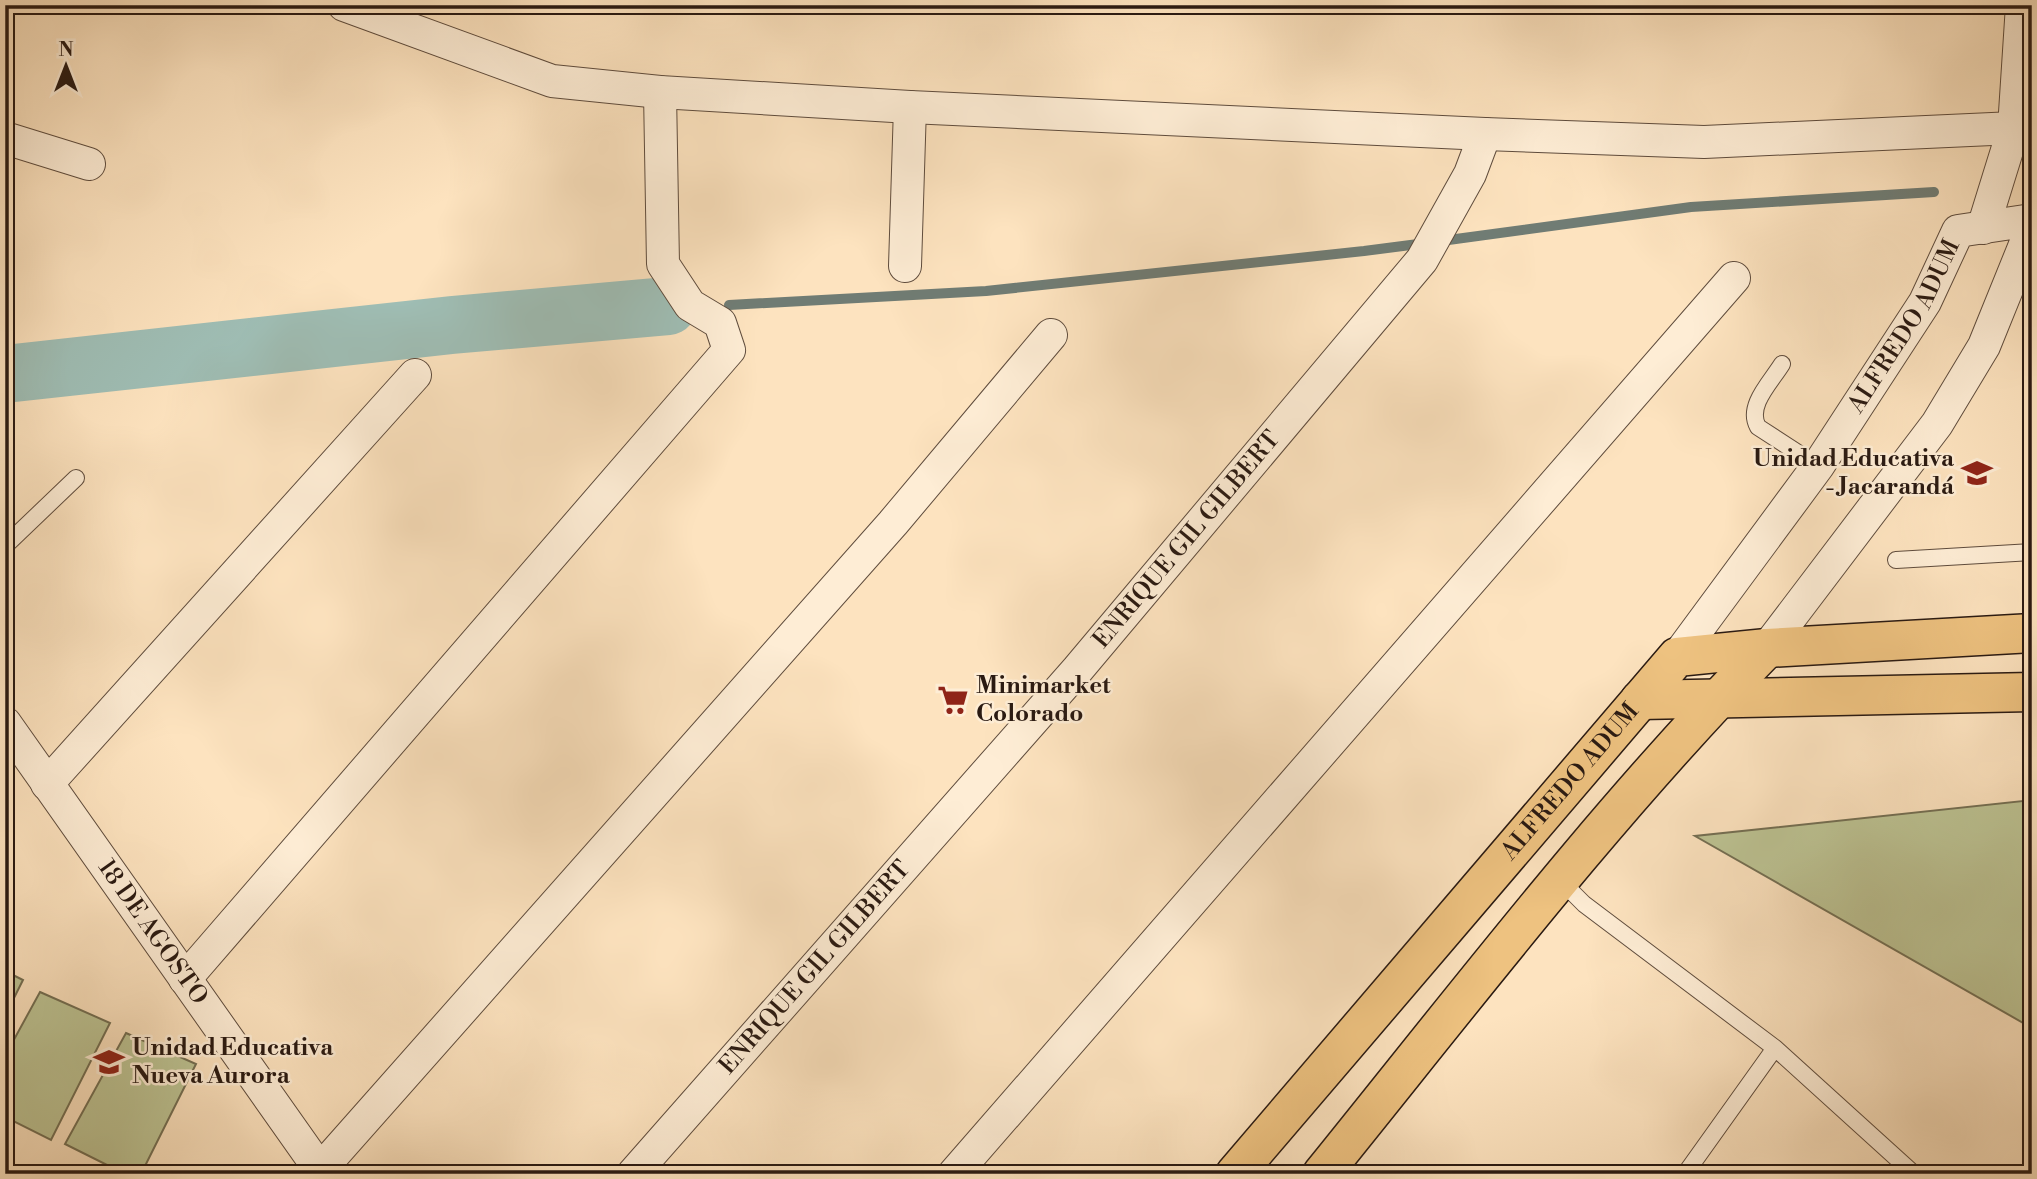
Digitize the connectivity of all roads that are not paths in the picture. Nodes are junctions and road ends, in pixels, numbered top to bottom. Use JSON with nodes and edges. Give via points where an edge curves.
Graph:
{"nodes":[{"id":1,"x":344,"y":5,"type":"edge"},
{"id":2,"x":2022,"y":5,"type":"edge"},
{"id":3,"x":660,"y":92,"type":"junction"},
{"id":4,"x":910,"y":107,"type":"junction"},
{"id":5,"x":2014,"y":128,"type":"junction"},
{"id":6,"x":1485,"y":134,"type":"junction"},
{"id":7,"x":5,"y":138,"type":"edge"},
{"id":8,"x":89,"y":164,"type":"dead end"},
{"id":9,"x":1983,"y":228,"type":"junction"},
{"id":10,"x":905,"y":266,"type":"dead end"},
{"id":11,"x":1734,"y":278,"type":"dead end"},
{"id":12,"x":1051,"y":335,"type":"dead end"},
{"id":13,"x":1782,"y":364,"type":"dead end"},
{"id":14,"x":415,"y":375,"type":"dead end"},
{"id":15,"x":1818,"y":466,"type":"junction"},
{"id":16,"x":76,"y":478,"type":"dead end"},
{"id":17,"x":5,"y":546,"type":"edge"},
{"id":18,"x":2032,"y":552,"type":"edge"},
{"id":19,"x":1896,"y":560,"type":"dead end"},
{"id":20,"x":2032,"y":633,"type":"edge"},
{"id":21,"x":1768,"y":648,"type":"junction"},
{"id":22,"x":1677,"y":657,"type":"junction"},
{"id":23,"x":2032,"y":692,"type":"edge"},
{"id":24,"x":1717,"y":699,"type":"junction"},
{"id":25,"x":1640,"y":700,"type":"junction"},
{"id":26,"x":5,"y":723,"type":"edge"},
{"id":27,"x":47,"y":784,"type":"junction"},
{"id":28,"x":1560,"y":880,"type":"junction"},
{"id":29,"x":185,"y":979,"type":"junction"},
{"id":30,"x":1775,"y":1048,"type":"junction"},
{"id":31,"x":322,"y":1172,"type":"edge"},
{"id":32,"x":633,"y":1174,"type":"edge"},
{"id":33,"x":954,"y":1174,"type":"edge"},
{"id":34,"x":1235,"y":1174,"type":"edge"},
{"id":35,"x":1322,"y":1174,"type":"edge"},
{"id":36,"x":1685,"y":1174,"type":"edge"},
{"id":37,"x":1914,"y":1174,"type":"edge"}],
"edges":[{"from":1,"to":3,"type":"street","via":[[552,81]]},
{"from":2,"to":5,"type":"street"},
{"from":3,"to":4,"type":"street"},
{"from":3,"to":29,"type":"street","via":[[663,264],[690,305],[720,323],[729,350]]},
{"from":4,"to":6,"type":"street"},
{"from":4,"to":10,"type":"street"},
{"from":5,"to":6,"type":"street","via":[[1704,142]]},
{"from":5,"to":9,"type":"street"},
{"from":6,"to":32,"type":"street","name":"ENRIQUE GIL GILBERT","via":[[1470,174],[1422,260],[1078,668]]},
{"from":7,"to":8,"type":"street"},
{"from":9,"to":15,"type":"street","name":"ALFREDO ADUM","via":[[1958,231],[1925,302]]},
{"from":9,"to":21,"type":"street","name":"ALFREDO ADUM","via":[[2031,223],[1984,346],[1937,424]]},
{"from":11,"to":33,"type":"street"},
{"from":12,"to":31,"type":"street","via":[[884,533]]},
{"from":13,"to":15,"type":"lane","via":[[1755,407],[1754,419],[1758,427]]},
{"from":14,"to":27,"type":"street"},
{"from":15,"to":22,"type":"street","name":"ALFREDO ADUM"},
{"from":16,"to":17,"type":"lane"},
{"from":18,"to":19,"type":"lane"},
{"from":20,"to":21,"type":"main road"},
{"from":21,"to":22,"type":"main road"},
{"from":21,"to":24,"type":"main road","name":"ALFREDO ADUM"},
{"from":22,"to":25,"type":"main road","name":"ALFREDO ADUM"},
{"from":23,"to":24,"type":"main road"},
{"from":24,"to":25,"type":"main road"},
{"from":24,"to":28,"type":"main road","name":"ALFREDO ADUM"},
{"from":25,"to":34,"type":"main road","name":"ALFREDO ADUM"},
{"from":26,"to":27,"type":"street","name":"18 DE AGOSTO"},
{"from":27,"to":29,"type":"street","name":"18 DE AGOSTO"},
{"from":28,"to":30,"type":"lane","via":[[1584,904]]},
{"from":28,"to":35,"type":"main road","name":"ALFREDO ADUM"},
{"from":29,"to":31,"type":"street","name":"18 DE AGOSTO"},
{"from":30,"to":36,"type":"lane"},
{"from":30,"to":37,"type":"lane"}]}
